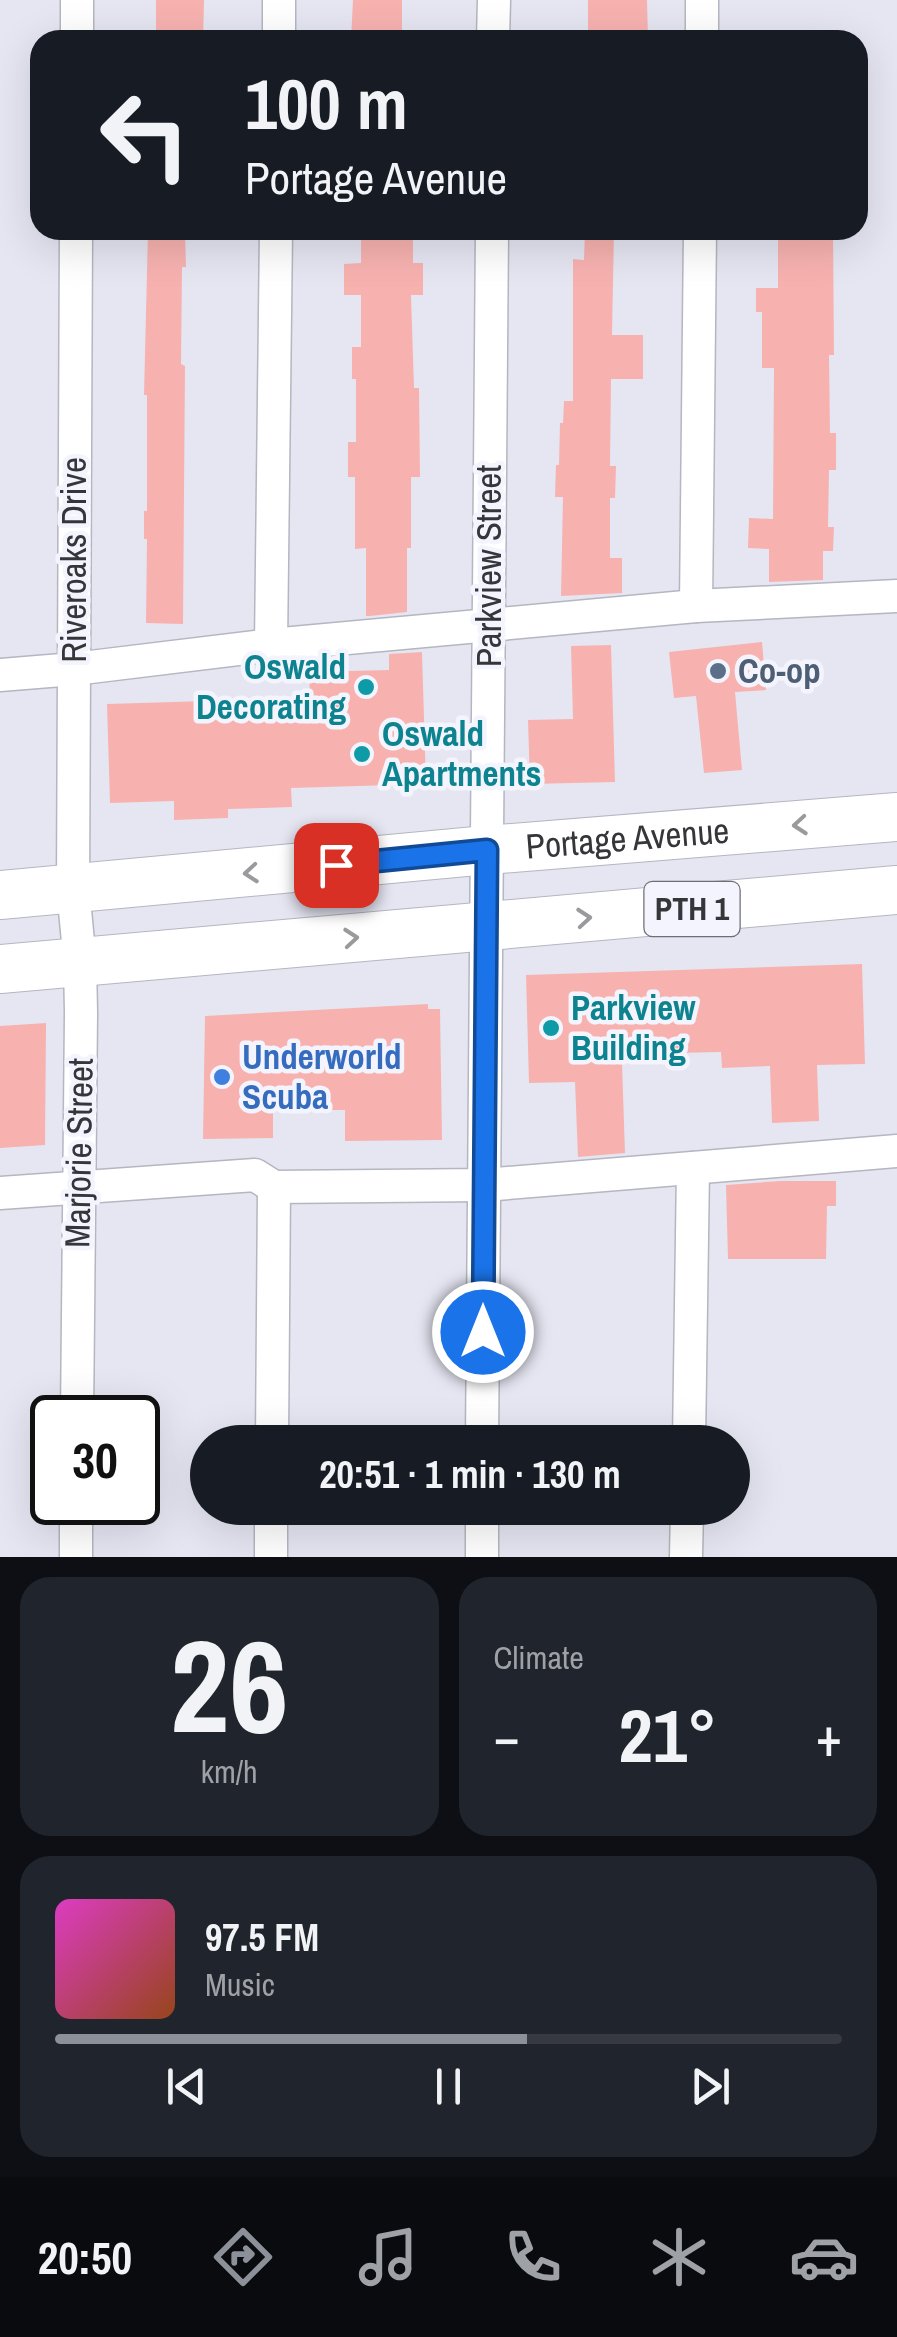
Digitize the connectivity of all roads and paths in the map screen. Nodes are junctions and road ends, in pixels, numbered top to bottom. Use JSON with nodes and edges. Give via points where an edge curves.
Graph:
{"nodes":[{"id":1,"x":77,"y":0,"type":"edge"},
{"id":2,"x":279,"y":0,"type":"edge"},
{"id":3,"x":494,"y":0,"type":"edge"},
{"id":4,"x":702,"y":0,"type":"edge"},
{"id":5,"x":77,"y":30,"type":"edge"},
{"id":6,"x":279,"y":30,"type":"edge"},
{"id":7,"x":494,"y":30,"type":"edge"},
{"id":8,"x":702,"y":30,"type":"edge"},
{"id":9,"x":76,"y":240,"type":"edge"},
{"id":10,"x":276,"y":240,"type":"edge"},
{"id":11,"x":492,"y":240,"type":"edge"},
{"id":12,"x":700,"y":240,"type":"edge"},
{"id":13,"x":897,"y":596,"type":"edge"},
{"id":14,"x":696,"y":606,"type":"junction"},
{"id":15,"x":489,"y":626,"type":"junction"},
{"id":16,"x":271,"y":644,"type":"junction"},
{"id":17,"x":74,"y":669,"type":"junction"},
{"id":18,"x":0,"y":675,"type":"edge"},
{"id":19,"x":897,"y":817,"type":"edge"},
{"id":20,"x":487,"y":850,"type":"junction"},
{"id":21,"x":73,"y":890,"type":"junction"},
{"id":22,"x":897,"y":890,"type":"edge"},
{"id":23,"x":0,"y":896,"type":"edge"},
{"id":24,"x":486,"y":927,"type":"junction"},
{"id":25,"x":80,"y":962,"type":"junction"},
{"id":26,"x":0,"y":969,"type":"edge"},
{"id":27,"x":897,"y":1150,"type":"edge"},
{"id":28,"x":694,"y":1168,"type":"junction"},
{"id":29,"x":484,"y":1185,"type":"junction"},
{"id":30,"x":274,"y":1187,"type":"junction"},
{"id":31,"x":78,"y":1188,"type":"junction"},
{"id":32,"x":0,"y":1194,"type":"edge"},
{"id":33,"x":77,"y":1395,"type":"edge"},
{"id":34,"x":272,"y":1425,"type":"edge"},
{"id":35,"x":482,"y":1425,"type":"edge"},
{"id":36,"x":689,"y":1425,"type":"edge"},
{"id":37,"x":76,"y":1525,"type":"edge"},
{"id":38,"x":272,"y":1525,"type":"edge"},
{"id":39,"x":482,"y":1525,"type":"edge"},
{"id":40,"x":687,"y":1525,"type":"edge"},
{"id":41,"x":76,"y":1557,"type":"edge"},
{"id":42,"x":271,"y":1557,"type":"edge"},
{"id":43,"x":482,"y":1557,"type":"edge"},
{"id":44,"x":686,"y":1557,"type":"edge"}],
"edges":[{"from":1,"to":5,"type":"street"},
{"from":2,"to":6,"type":"street"},
{"from":3,"to":7,"type":"street"},
{"from":4,"to":8,"type":"street"},
{"from":9,"to":17,"type":"street","name":"Riveroaks Drive"},
{"from":10,"to":16,"type":"street"},
{"from":11,"to":15,"type":"street","name":"Parkview Street"},
{"from":12,"to":14,"type":"street"},
{"from":13,"to":14,"type":"street"},
{"from":14,"to":15,"type":"street"},
{"from":15,"to":16,"type":"street"},
{"from":15,"to":20,"type":"street","name":"Parkview Street"},
{"from":16,"to":17,"type":"street"},
{"from":17,"to":18,"type":"street"},
{"from":17,"to":21,"type":"street","name":"Riveroaks Drive"},
{"from":19,"to":20,"type":"highway","name":"Portage Avenue","number":"PTH 1","one_way":true},
{"from":20,"to":21,"type":"highway","name":"Portage Avenue","number":"PTH 1","one_way":true},
{"from":20,"to":24,"type":"street","name":"Parkview Street"},
{"from":21,"to":23,"type":"highway","name":"Portage Avenue","number":"PTH 1"},
{"from":21,"to":25,"type":"street","name":"Marjorie Street"},
{"from":24,"to":22,"type":"highway","number":"PTH 1","one_way":true},
{"from":25,"to":24,"type":"highway","number":"PTH 1","one_way":true},
{"from":24,"to":29,"type":"street","name":"Parkview Street"},
{"from":25,"to":26,"type":"highway","number":"PTH 1"},
{"from":25,"to":31,"type":"street","name":"Marjorie Street"},
{"from":27,"to":28,"type":"street"},
{"from":28,"to":29,"type":"street"},
{"from":28,"to":36,"type":"street"},
{"from":29,"to":30,"type":"street"},
{"from":29,"to":35,"type":"street","name":"Parkview Street"},
{"from":30,"to":31,"type":"street","via":[[255,1175]]},
{"from":30,"to":34,"type":"street"},
{"from":31,"to":32,"type":"street"},
{"from":31,"to":33,"type":"street","name":"Marjorie Street"},
{"from":37,"to":41,"type":"street"},
{"from":38,"to":42,"type":"street"},
{"from":39,"to":43,"type":"street"},
{"from":40,"to":44,"type":"street"}]}
